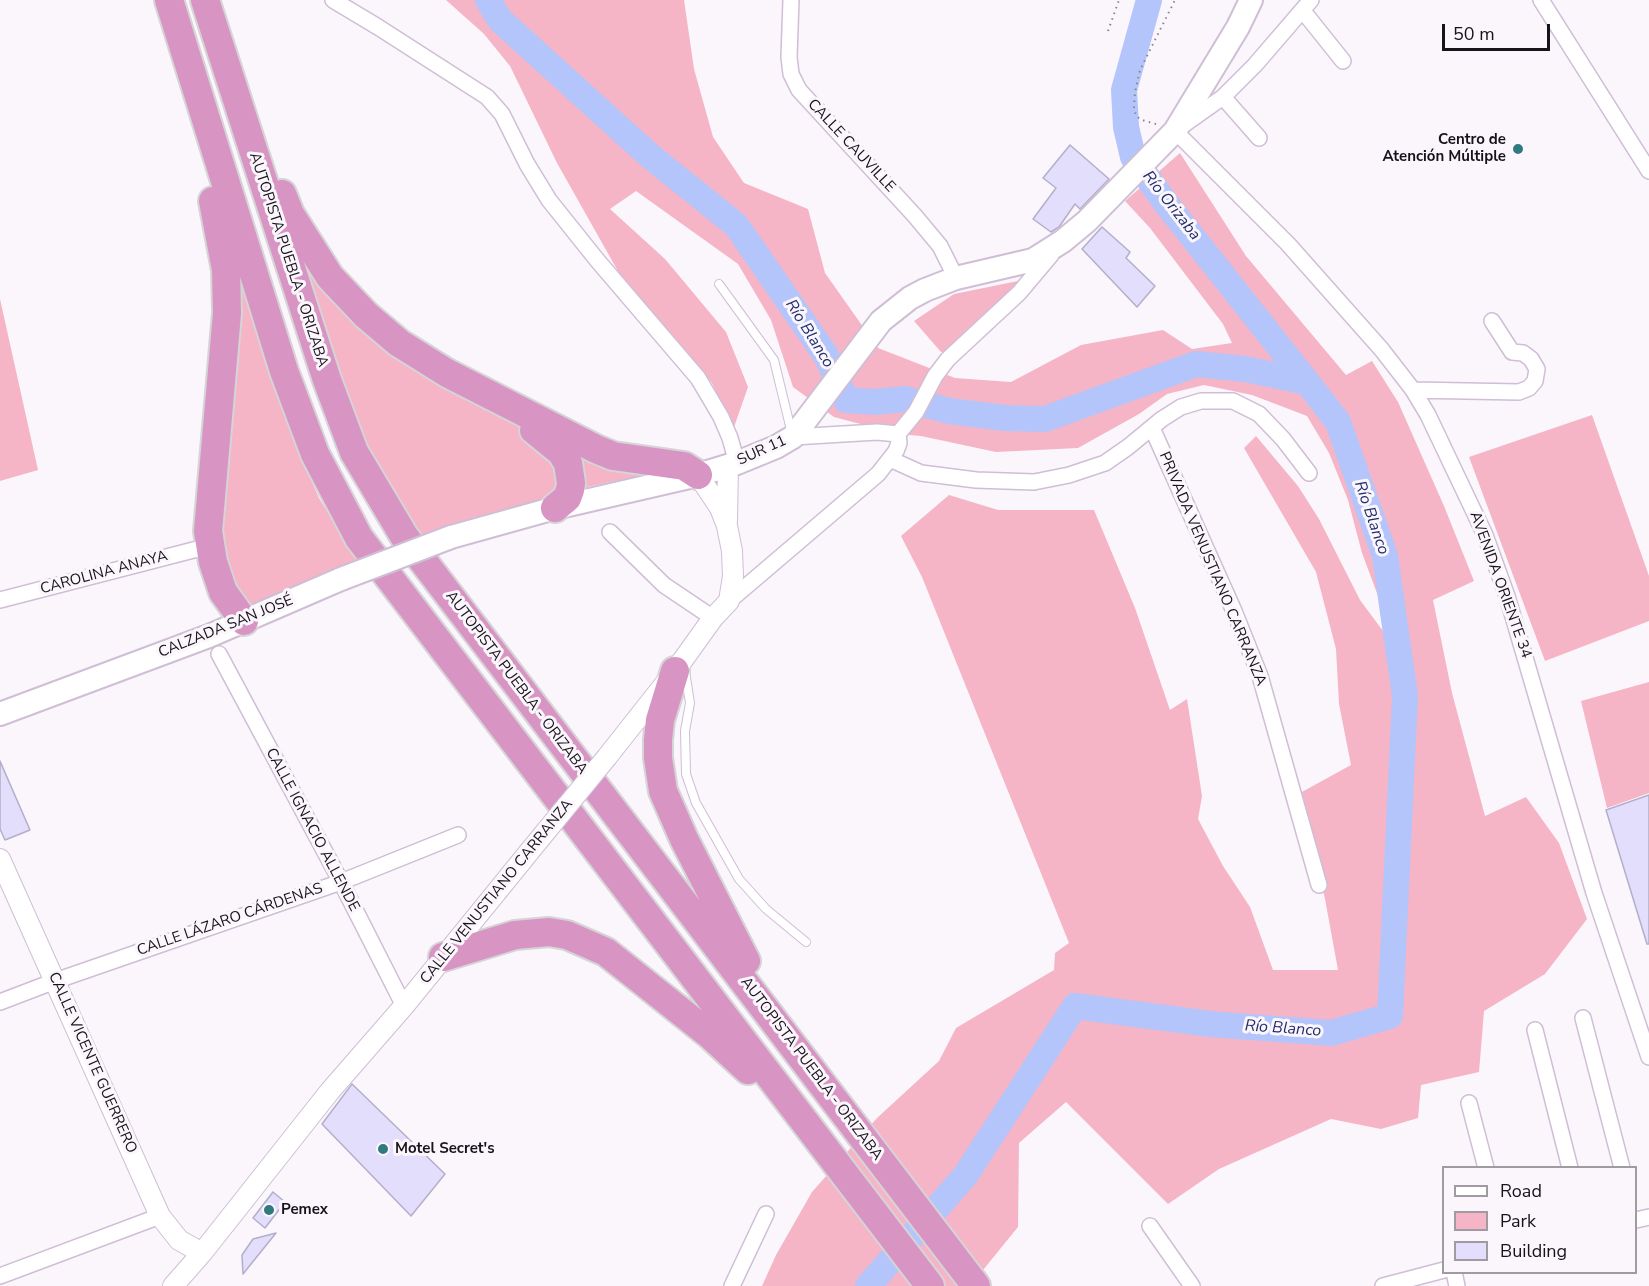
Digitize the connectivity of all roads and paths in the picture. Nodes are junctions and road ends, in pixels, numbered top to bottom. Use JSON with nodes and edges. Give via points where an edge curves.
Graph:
{"nodes":[{"id":1,"x":205,"y":0,"type":"edge"},
{"id":2,"x":333,"y":0,"type":"edge"},
{"id":3,"x":791,"y":0,"type":"edge"},
{"id":4,"x":1119,"y":0,"type":"edge"},
{"id":5,"x":1175,"y":0,"type":"edge"},
{"id":6,"x":1251,"y":0,"type":"edge"},
{"id":7,"x":1541,"y":0,"type":"edge"},
{"id":8,"x":170,"y":3,"type":"edge"},
{"id":9,"x":1307,"y":5,"type":"edge"},
{"id":10,"x":1108,"y":31,"type":"dead end"},
{"id":11,"x":218,"y":44,"type":"junction"},
{"id":12,"x":1343,"y":61,"type":"dead end"},
{"id":13,"x":1223,"y":97,"type":"junction"},
{"id":14,"x":1174,"y":132,"type":"junction"},
{"id":15,"x":1259,"y":138,"type":"dead end"},
{"id":16,"x":1647,"y":163,"type":"edge"},
{"id":17,"x":1063,"y":241,"type":"junction"},
{"id":18,"x":956,"y":278,"type":"junction"},
{"id":19,"x":719,"y":284,"type":"dead end"},
{"id":20,"x":1492,"y":321,"type":"dead end"},
{"id":21,"x":447,"y":373,"type":"junction"},
{"id":22,"x":1413,"y":390,"type":"junction"},
{"id":23,"x":1152,"y":428,"type":"junction"},
{"id":24,"x":899,"y":433,"type":"junction"},
{"id":25,"x":793,"y":437,"type":"junction"},
{"id":26,"x":890,"y":459,"type":"junction"},
{"id":27,"x":733,"y":464,"type":"junction"},
{"id":28,"x":1309,"y":473,"type":"dead end"},
{"id":29,"x":698,"y":475,"type":"junction"},
{"id":30,"x":555,"y":508,"type":"junction"},
{"id":31,"x":727,"y":526,"type":"junction"},
{"id":32,"x":610,"y":532,"type":"dead end"},
{"id":33,"x":451,"y":537,"type":"joint"},
{"id":34,"x":209,"y":546,"type":"junction"},
{"id":35,"x":0,"y":600,"type":"edge"},
{"id":36,"x":729,"y":601,"type":"junction"},
{"id":37,"x":713,"y":618,"type":"junction"},
{"id":38,"x":244,"y":621,"type":"junction"},
{"id":39,"x":219,"y":654,"type":"dead end"},
{"id":40,"x":679,"y":665,"type":"junction"},
{"id":41,"x":0,"y":714,"type":"edge"},
{"id":42,"x":458,"y":835,"type":"dead end"},
{"id":43,"x":0,"y":859,"type":"edge"},
{"id":44,"x":341,"y":882,"type":"junction"},
{"id":45,"x":1319,"y":885,"type":"dead end"},
{"id":46,"x":806,"y":942,"type":"dead end"},
{"id":47,"x":443,"y":957,"type":"junction"},
{"id":48,"x":55,"y":981,"type":"junction"},
{"id":49,"x":0,"y":1002,"type":"edge"},
{"id":50,"x":404,"y":1006,"type":"junction"},
{"id":51,"x":1583,"y":1018,"type":"dead end"},
{"id":52,"x":1535,"y":1030,"type":"dead end"},
{"id":53,"x":1649,"y":1057,"type":"edge"},
{"id":54,"x":819,"y":1080,"type":"junction"},
{"id":55,"x":1468,"y":1103,"type":"dead end"},
{"id":56,"x":808,"y":1126,"type":"junction"},
{"id":57,"x":1486,"y":1166,"type":"edge"},
{"id":58,"x":1570,"y":1166,"type":"edge"},
{"id":59,"x":1622,"y":1166,"type":"edge"},
{"id":60,"x":766,"y":1214,"type":"dead end"},
{"id":61,"x":160,"y":1216,"type":"junction"},
{"id":62,"x":1150,"y":1226,"type":"dead end"},
{"id":63,"x":202,"y":1253,"type":"junction"},
{"id":64,"x":1442,"y":1270,"type":"edge"},
{"id":65,"x":0,"y":1276,"type":"edge"},
{"id":66,"x":975,"y":1284,"type":"edge"},
{"id":67,"x":173,"y":1286,"type":"edge"},
{"id":68,"x":732,"y":1286,"type":"edge"},
{"id":69,"x":930,"y":1286,"type":"edge"},
{"id":70,"x":1192,"y":1286,"type":"edge"},
{"id":71,"x":1383,"y":1286,"type":"edge"}],
"edges":[{"from":1,"to":11,"type":"highway","name":"AUTOPISTA PUEBLA - ORIZABA"},
{"from":2,"to":27,"type":"street","via":[[487,97],[502,114],[549,200],[698,378],[730,438]]},
{"from":3,"to":18,"type":"street","name":"CALLE CAUVILLE","via":[[789,57],[791,74],[799,90],[915,216],[940,246]]},
{"from":4,"to":10,"type":"path"},
{"from":5,"to":14,"type":"path","via":[[1140,70],[1134,108],[1142,120]]},
{"from":6,"to":14,"type":"main road","name":"SUR 11"},
{"from":7,"to":16,"type":"street"},
{"from":8,"to":34,"type":"highway","via":[[228,285],[208,510]]},
{"from":8,"to":56,"type":"highway","via":[[284,370],[315,454],[359,538]]},
{"from":9,"to":12,"type":"street"},
{"from":9,"to":13,"type":"street"},
{"from":11,"to":21,"type":"highway","via":[[290,214],[330,277],[399,343]]},
{"from":11,"to":54,"type":"highway","name":"AUTOPISTA PUEBLA - ORIZABA","via":[[354,452],[404,536]]},
{"from":13,"to":14,"type":"street"},
{"from":13,"to":15,"type":"street"},
{"from":14,"to":17,"type":"main road","name":"SUR 11"},
{"from":14,"to":22,"type":"street","name":"AVENIDA ORIENTE 34","via":[[1288,244]]},
{"from":17,"to":18,"type":"main road","name":"SUR 11","via":[[1033,260]]},
{"from":17,"to":24,"type":"street","name":"CALLE VENUSTIANO CARRANZA","via":[[1019,292],[948,359]]},
{"from":18,"to":25,"type":"main road","name":"SUR 11","via":[[925,290],[881,321]]},
{"from":19,"to":25,"type":"lane","via":[[774,360]]},
{"from":20,"to":22,"type":"street","via":[[1512,352],[1531,359],[1537,369],[1535,381],[1528,388],[1519,392]]},
{"from":21,"to":29,"type":"highway","via":[[613,456],[684,466]]},
{"from":21,"to":30,"type":"highway","via":[[561,452],[568,463],[571,483],[567,498]]},
{"from":22,"to":53,"type":"street","name":"AVENIDA ORIENTE 34","via":[[1485,535],[1533,680],[1594,893]]},
{"from":23,"to":26,"type":"street","via":[[1105,463],[1034,482],[921,473]]},
{"from":23,"to":28,"type":"street","via":[[1181,407],[1201,401],[1233,401],[1259,414]]},
{"from":23,"to":45,"type":"street","name":"PRIVADA VENUSTIANO CARRANZA","via":[[1260,676]]},
{"from":24,"to":25,"type":"street"},
{"from":24,"to":26,"type":"street","name":"CALLE VENUSTIANO CARRANZA","via":[[899,443]]},
{"from":25,"to":27,"type":"main road","name":"SUR 11"},
{"from":26,"to":36,"type":"street","name":"CALLE VENUSTIANO CARRANZA","via":[[878,474]]},
{"from":27,"to":29,"type":"main road","name":"SUR 11"},
{"from":27,"to":31,"type":"street"},
{"from":29,"to":30,"type":"main road","name":"SUR 11"},
{"from":29,"to":31,"type":"street"},
{"from":30,"to":33,"type":"main road","name":"SUR 11"},
{"from":31,"to":36,"type":"street","via":[[733,576]]},
{"from":32,"to":37,"type":"street","via":[[664,585]]},
{"from":33,"to":38,"type":"main road","name":"CALZADA SAN JOSÉ","bridge":true},
{"from":34,"to":35,"type":"street","name":"CAROLINA ANAYA"},
{"from":34,"to":38,"type":"highway","via":[[223,592]]},
{"from":36,"to":37,"type":"street","name":"CALLE VENUSTIANO CARRANZA"},
{"from":37,"to":40,"type":"street","name":"CALLE VENUSTIANO CARRANZA"},
{"from":38,"to":41,"type":"main road","name":"CALZADA SAN JOSÉ"},
{"from":39,"to":44,"type":"street","name":"CALLE IGNACIO ALLENDE"},
{"from":40,"to":46,"type":"lane","via":[[690,703],[685,731],[686,774],[696,803],[739,879],[766,909]]},
{"from":40,"to":47,"type":"street","name":"CALLE VENUSTIANO CARRANZA","bridge":true},
{"from":40,"to":54,"type":"highway","via":[[660,720],[658,758],[663,791],[741,954]]},
{"from":42,"to":44,"type":"street","name":"CALLE LÁZARO CÁRDENAS"},
{"from":43,"to":48,"type":"street","name":"CALLE VICENTE GUERRERO"},
{"from":44,"to":48,"type":"street","name":"CALLE LÁZARO CÁRDENAS"},
{"from":44,"to":50,"type":"street","name":"CALLE IGNACIO ALLENDE"},
{"from":47,"to":50,"type":"street","name":"CALLE VENUSTIANO CARRANZA"},
{"from":47,"to":56,"type":"highway","via":[[533,932],[567,935],[583,941],[606,952],[709,1034]]},
{"from":48,"to":49,"type":"street","name":"CALLE LÁZARO CÁRDENAS"},
{"from":48,"to":61,"type":"street","name":"CALLE VICENTE GUERRERO"},
{"from":50,"to":63,"type":"street","name":"CALLE VENUSTIANO CARRANZA","via":[[330,1090]]},
{"from":51,"to":59,"type":"street"},
{"from":52,"to":58,"type":"street"},
{"from":54,"to":66,"type":"highway","name":"AUTOPISTA PUEBLA - ORIZABA"},
{"from":55,"to":57,"type":"street"},
{"from":56,"to":69,"type":"highway"},
{"from":60,"to":68,"type":"street"},
{"from":61,"to":63,"type":"street","name":"CALLE VICENTE GUERRERO","via":[[179,1240]]},
{"from":61,"to":65,"type":"street"},
{"from":62,"to":70,"type":"street"},
{"from":63,"to":67,"type":"street","name":"CALLE VENUSTIANO CARRANZA"},
{"from":64,"to":71,"type":"street"}]}
